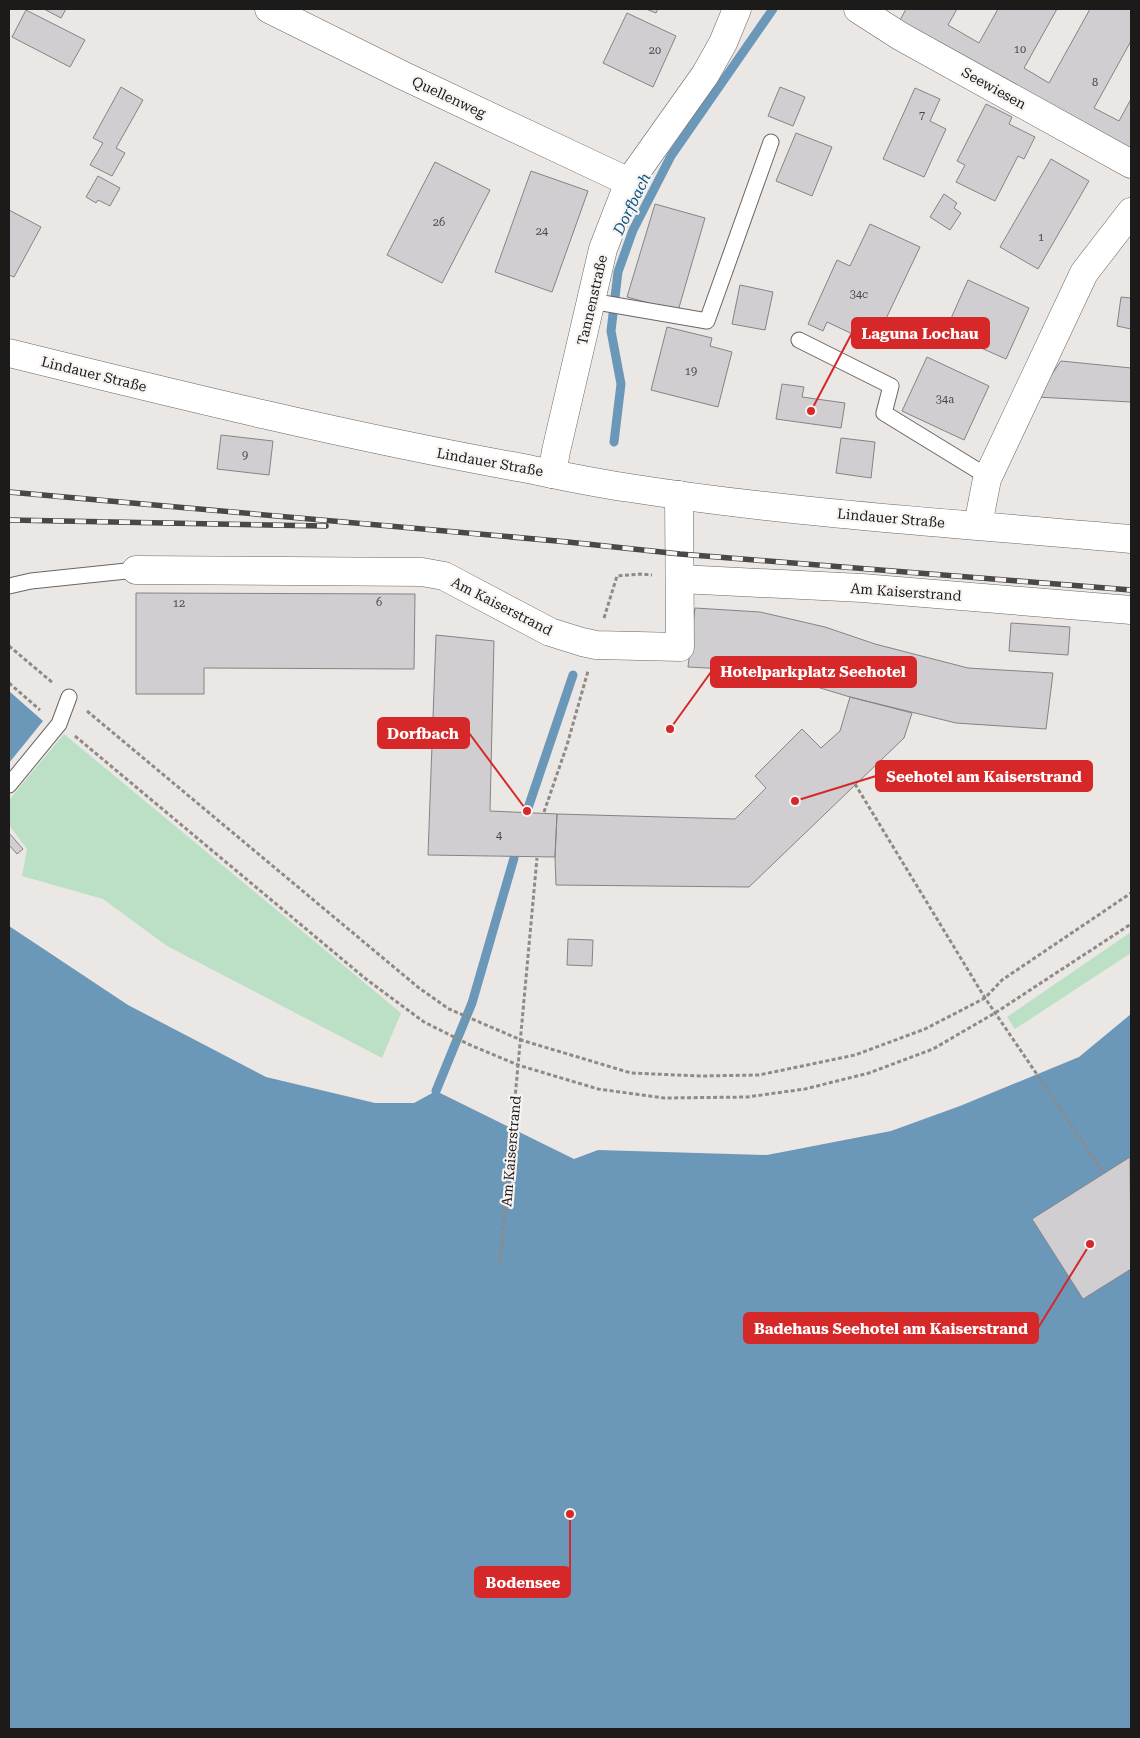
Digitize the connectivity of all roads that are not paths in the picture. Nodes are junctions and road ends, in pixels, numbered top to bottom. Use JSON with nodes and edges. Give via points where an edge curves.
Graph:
{"nodes":[{"id":1,"x":269,"y":9,"type":"edge"},
{"id":2,"x":737,"y":9,"type":"edge"},
{"id":3,"x":861,"y":9,"type":"edge"},
{"id":4,"x":771,"y":142,"type":"dead end"},
{"id":5,"x":1131,"y":164,"type":"edge"},
{"id":6,"x":630,"y":182,"type":"junction"},
{"id":7,"x":1131,"y":212,"type":"edge"},
{"id":8,"x":599,"y":303,"type":"junction"},
{"id":9,"x":799,"y":340,"type":"dead end"},
{"id":10,"x":9,"y":352,"type":"edge"},
{"id":11,"x":552,"y":474,"type":"junction"},
{"id":12,"x":988,"y":479,"type":"junction"},
{"id":13,"x":679,"y":495,"type":"junction"},
{"id":14,"x":978,"y":525,"type":"junction"},
{"id":15,"x":1131,"y":539,"type":"edge"},
{"id":16,"x":136,"y":570,"type":"joint"},
{"id":17,"x":680,"y":579,"type":"junction"},
{"id":18,"x":9,"y":586,"type":"edge"},
{"id":19,"x":1131,"y":610,"type":"edge"},
{"id":20,"x":69,"y":696,"type":"road end"},
{"id":21,"x":9,"y":784,"type":"edge"}],
"edges":[{"from":1,"to":6,"type":"street","name":"Quellenweg"},
{"from":2,"to":6,"type":"street","name":"Tannenstraße","via":[[724,43],[705,76]]},
{"from":3,"to":5,"type":"street","name":"Seewiesen","via":[[900,36]]},
{"from":4,"to":8,"type":"lane","via":[[707,321]]},
{"from":6,"to":8,"type":"street","name":"Tannenstraße","via":[[603,249]]},
{"from":7,"to":12,"type":"street","via":[[1084,273]]},
{"from":8,"to":11,"type":"street","name":"Tannenstraße"},
{"from":9,"to":12,"type":"lane","via":[[891,386],[884,413]]},
{"from":10,"to":11,"type":"street","name":"Lindauer Straße","via":[[417,449]]},
{"from":11,"to":13,"type":"street","name":"Lindauer Straße"},
{"from":12,"to":14,"type":"street"},
{"from":13,"to":14,"type":"street","name":"Lindauer Straße"},
{"from":13,"to":17,"type":"street","name":"Am Kaiserstrand"},
{"from":14,"to":15,"type":"street","name":"Lindauer Straße"},
{"from":16,"to":17,"type":"street","name":"Am Kaiserstrand","via":[[422,572],[444,576],[550,632],[582,642],[680,647]]},
{"from":16,"to":18,"type":"lane"},
{"from":17,"to":19,"type":"street","name":"Am Kaiserstrand","via":[[862,588]]},
{"from":20,"to":21,"type":"lane","via":[[59,724]]}]}
